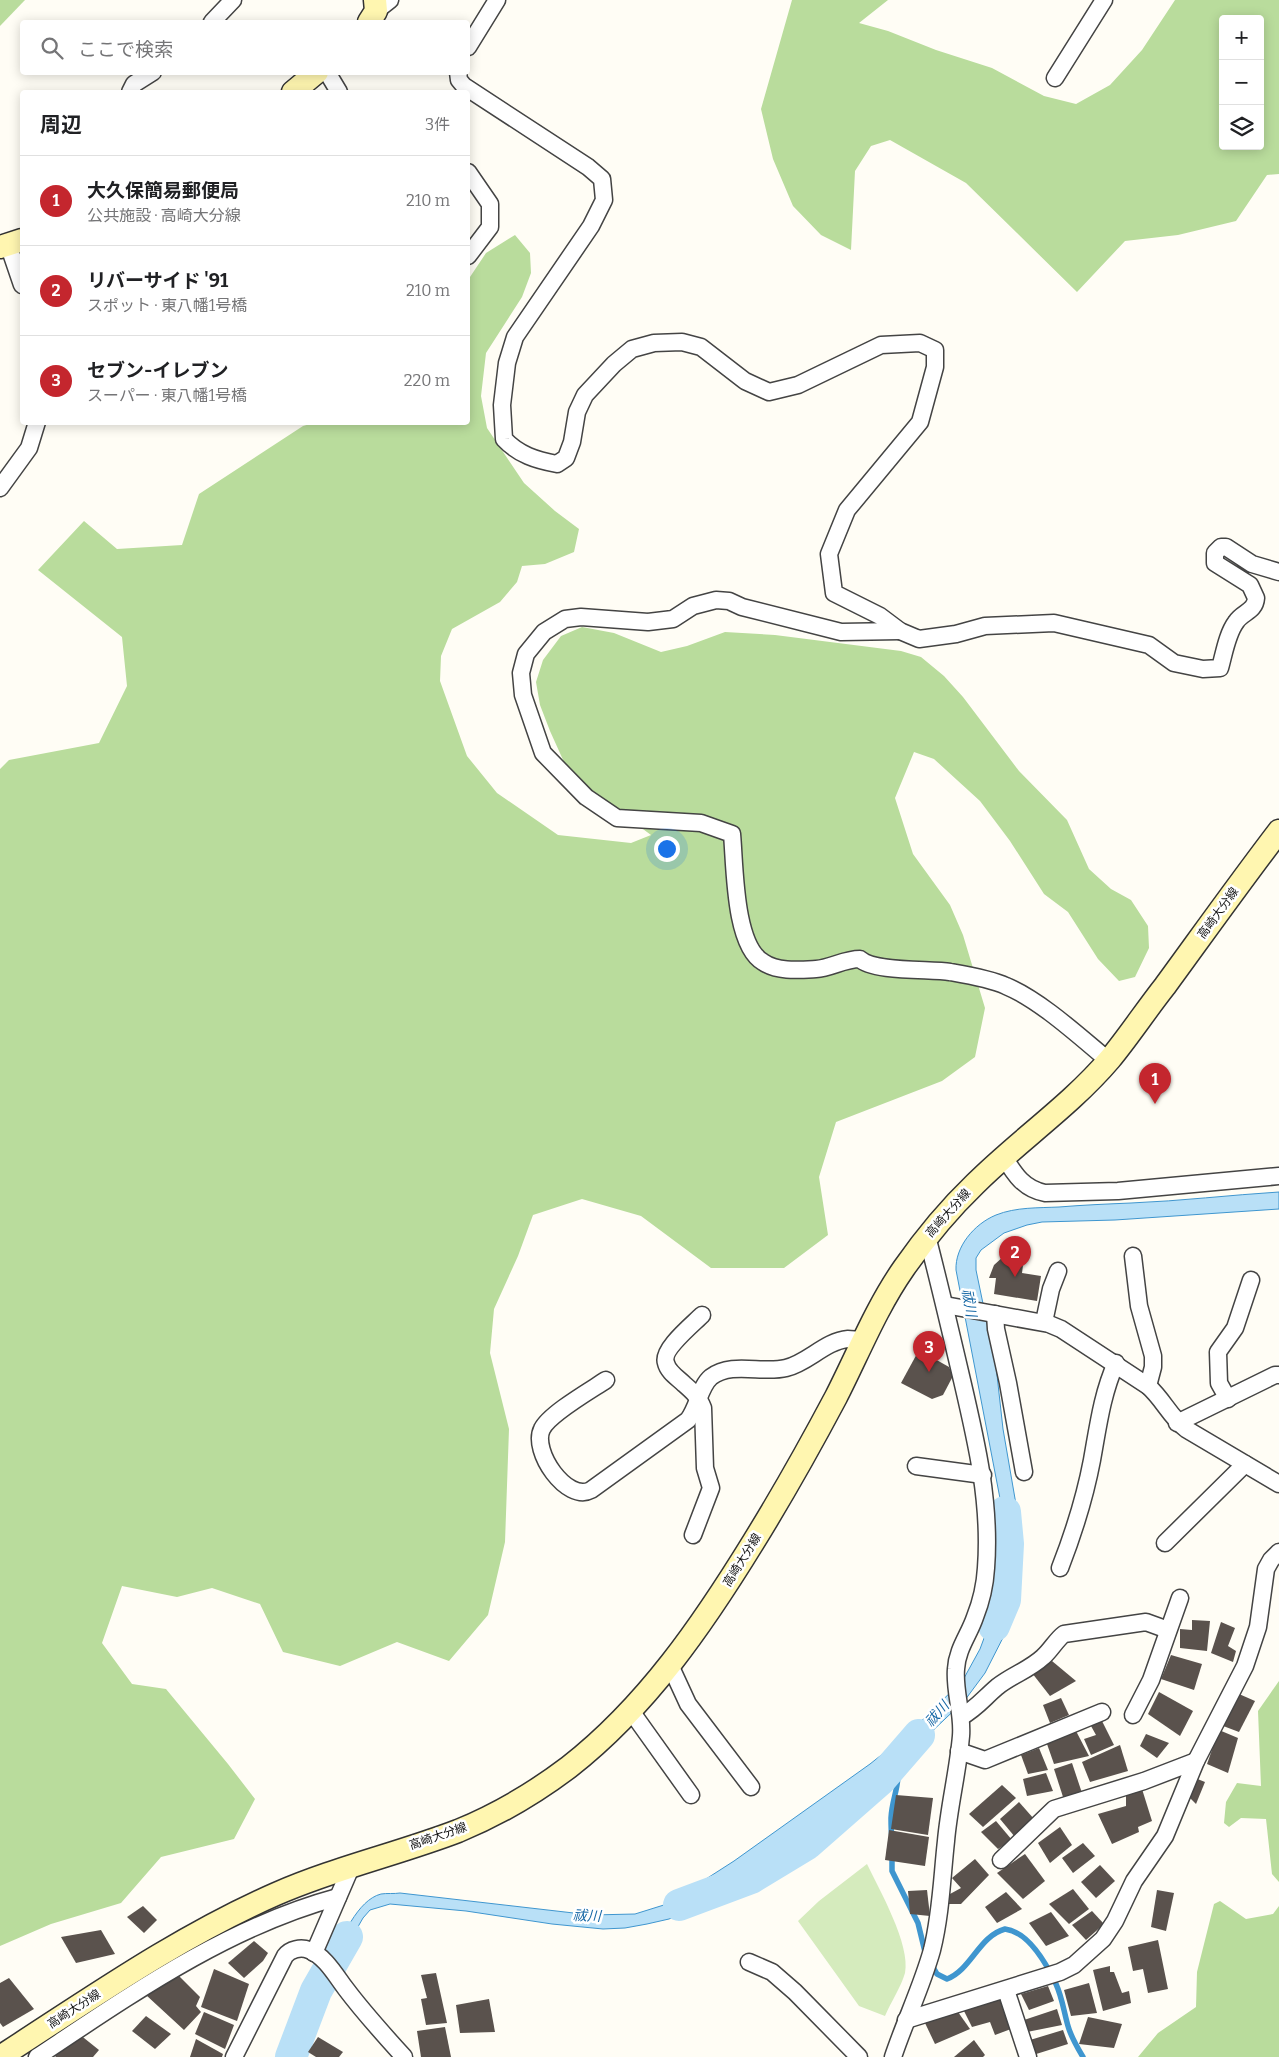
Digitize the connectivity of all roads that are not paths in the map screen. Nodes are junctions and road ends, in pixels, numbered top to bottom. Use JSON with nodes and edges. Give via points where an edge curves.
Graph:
{"nodes":[{"id":1,"x":233,"y":0,"type":"edge"},
{"id":2,"x":497,"y":0,"type":"edge"},
{"id":3,"x":1104,"y":0,"type":"edge"},
{"id":4,"x":214,"y":20,"type":"edge"},
{"id":5,"x":470,"y":44,"type":"edge"},
{"id":6,"x":148,"y":75,"type":"edge"},
{"id":7,"x":313,"y":75,"type":"edge"},
{"id":8,"x":329,"y":75,"type":"edge"},
{"id":9,"x":1054,"y":78,"type":"dead end"},
{"id":10,"x":131,"y":90,"type":"edge"},
{"id":11,"x":295,"y":90,"type":"edge"},
{"id":12,"x":339,"y":90,"type":"edge"},
{"id":13,"x":470,"y":90,"type":"edge"},
{"id":14,"x":470,"y":175,"type":"edge"},
{"id":15,"x":10,"y":244,"type":"edge"},
{"id":16,"x":470,"y":253,"type":"edge"},
{"id":17,"x":20,"y":278,"type":"edge"},
{"id":18,"x":35,"y":425,"type":"edge"},
{"id":19,"x":0,"y":488,"type":"edge"},
{"id":20,"x":1279,"y":572,"type":"edge"},
{"id":21,"x":900,"y":632,"type":"junction"},
{"id":22,"x":1279,"y":831,"type":"edge"},
{"id":23,"x":1108,"y":1060,"type":"junction"},
{"id":24,"x":1004,"y":1157,"type":"junction"},
{"id":25,"x":1279,"y":1176,"type":"edge"},
{"id":26,"x":927,"y":1236,"type":"junction"},
{"id":27,"x":1133,"y":1256,"type":"dead end"},
{"id":28,"x":1058,"y":1271,"type":"dead end"},
{"id":29,"x":1251,"y":1280,"type":"dead end"},
{"id":30,"x":950,"y":1306,"type":"junction"},
{"id":31,"x":990,"y":1313,"type":"junction"},
{"id":32,"x":702,"y":1315,"type":"dead end"},
{"id":33,"x":1044,"y":1322,"type":"junction"},
{"id":34,"x":863,"y":1341,"type":"junction"},
{"id":35,"x":1116,"y":1363,"type":"junction"},
{"id":36,"x":1279,"y":1375,"type":"edge"},
{"id":37,"x":606,"y":1380,"type":"dead end"},
{"id":38,"x":1148,"y":1386,"type":"junction"},
{"id":39,"x":700,"y":1399,"type":"junction"},
{"id":40,"x":1228,"y":1399,"type":"junction"},
{"id":41,"x":1177,"y":1423,"type":"junction"},
{"id":42,"x":1245,"y":1464,"type":"junction"},
{"id":43,"x":916,"y":1466,"type":"dead end"},
{"id":44,"x":1024,"y":1472,"type":"dead end"},
{"id":45,"x":983,"y":1475,"type":"junction"},
{"id":46,"x":1279,"y":1484,"type":"edge"},
{"id":47,"x":692,"y":1535,"type":"dead end"},
{"id":48,"x":1165,"y":1543,"type":"dead end"},
{"id":49,"x":1279,"y":1552,"type":"edge"},
{"id":50,"x":1060,"y":1568,"type":"dead end"},
{"id":51,"x":1180,"y":1598,"type":"dead end"},
{"id":52,"x":1168,"y":1630,"type":"junction"},
{"id":53,"x":670,"y":1665,"type":"junction"},
{"id":54,"x":631,"y":1711,"type":"junction"},
{"id":55,"x":1102,"y":1712,"type":"dead end"},
{"id":56,"x":961,"y":1714,"type":"junction"},
{"id":57,"x":1133,"y":1714,"type":"dead end"},
{"id":58,"x":959,"y":1751,"type":"junction"},
{"id":59,"x":1196,"y":1761,"type":"junction"},
{"id":60,"x":751,"y":1787,"type":"dead end"},
{"id":61,"x":690,"y":1795,"type":"dead end"},
{"id":62,"x":1000,"y":1860,"type":"dead end"},
{"id":63,"x":352,"y":1865,"type":"junction"},
{"id":64,"x":338,"y":1897,"type":"junction"},
{"id":65,"x":316,"y":1955,"type":"junction"},
{"id":66,"x":749,"y":1962,"type":"dead end"},
{"id":67,"x":1006,"y":1990,"type":"junction"},
{"id":68,"x":906,"y":2020,"type":"junction"},
{"id":69,"x":0,"y":2057,"type":"edge"},
{"id":70,"x":37,"y":2057,"type":"edge"},
{"id":71,"x":234,"y":2057,"type":"edge"},
{"id":72,"x":404,"y":2057,"type":"edge"},
{"id":73,"x":859,"y":2057,"type":"edge"},
{"id":74,"x":893,"y":2057,"type":"edge"},
{"id":75,"x":1028,"y":2057,"type":"edge"}],
"edges":[{"from":1,"to":4,"type":"street"},
{"from":2,"to":5,"type":"street"},
{"from":3,"to":9,"type":"street"},
{"from":6,"to":10,"type":"street","via":[[134,84]]},
{"from":7,"to":11,"type":"main road"},
{"from":8,"to":12,"type":"street"},
{"from":13,"to":21,"type":"street","via":[[602,179],[604,200],[591,226],[515,337],[507,363],[502,405],[504,439],[514,450],[557,464],[566,458],[577,412],[585,395],[632,349],[654,343],[682,342],[701,347],[745,381],[769,392],[798,385],[881,346],[920,343],[935,350],[935,367],[920,422],[847,510],[829,554],[834,593],[880,616]]},
{"from":14,"to":16,"type":"street","via":[[490,204],[490,227]]},
{"from":15,"to":17,"type":"street"},
{"from":18,"to":19,"type":"street","via":[[29,448]]},
{"from":20,"to":21,"type":"street","via":[[1252,564],[1226,546],[1220,546],[1215,553],[1215,563],[1250,585],[1256,598],[1252,609],[1232,628],[1220,668],[1203,669],[1174,663],[1149,645],[1054,623],[985,626],[920,639]]},
{"from":21,"to":23,"type":"street","via":[[842,632],[716,600],[692,606],[673,619],[648,622],[580,617],[565,619],[544,632],[526,654],[521,673],[522,695],[543,753],[586,797],[617,818],[701,823],[732,834],[740,921],[747,945],[762,962],[782,969],[818,969],[849,959],[860,959],[884,967],[950,972],[1006,986],[1042,1007]]},
{"from":22,"to":23,"type":"main road","name":"高崎大分線"},
{"from":23,"to":24,"type":"main road","name":"高崎大分線","via":[[1069,1101]]},
{"from":24,"to":25,"type":"street","via":[[1025,1186],[1045,1193],[1118,1191]]},
{"from":24,"to":26,"type":"main road","name":"高崎大分線","via":[[976,1182]]},
{"from":26,"to":30,"type":"street"},
{"from":26,"to":34,"type":"main road","name":"高崎大分線","via":[[883,1301]]},
{"from":27,"to":38,"type":"street","via":[[1138,1306],[1153,1356]]},
{"from":28,"to":33,"type":"street"},
{"from":29,"to":40,"type":"street","via":[[1235,1328],[1218,1352],[1219,1383]]},
{"from":30,"to":31,"type":"street"},
{"from":30,"to":45,"type":"street"},
{"from":31,"to":33,"type":"street"},
{"from":31,"to":44,"type":"street","via":[[1008,1383]]},
{"from":32,"to":39,"type":"street","via":[[665,1356],[669,1370]]},
{"from":33,"to":35,"type":"street","via":[[1061,1328]]},
{"from":34,"to":39,"type":"street","via":[[832,1344],[800,1364],[784,1369],[726,1370],[707,1380]]},
{"from":34,"to":53,"type":"main road","name":"高崎大分線","via":[[786,1489],[739,1566]]},
{"from":35,"to":38,"type":"street"},
{"from":35,"to":50,"type":"street","via":[[1100,1413],[1077,1523]]},
{"from":36,"to":40,"type":"street"},
{"from":37,"to":39,"type":"street","via":[[550,1419],[542,1429],[541,1447],[549,1466],[563,1482],[578,1492],[591,1490],[688,1420]]},
{"from":38,"to":41,"type":"street","via":[[1157,1393]]},
{"from":39,"to":47,"type":"street","via":[[704,1415],[705,1468],[711,1488]]},
{"from":40,"to":41,"type":"street"},
{"from":41,"to":42,"type":"street"},
{"from":42,"to":46,"type":"street"},
{"from":42,"to":48,"type":"street"},
{"from":43,"to":45,"type":"street"},
{"from":45,"to":56,"type":"street","via":[[988,1523],[985,1578],[975,1618],[959,1653],[956,1682]]},
{"from":49,"to":59,"type":"street","via":[[1266,1569],[1258,1627],[1245,1666]]},
{"from":51,"to":52,"type":"street"},
{"from":52,"to":56,"type":"street","via":[[1146,1622],[1064,1634],[1036,1664],[998,1686],[976,1708]]},
{"from":52,"to":57,"type":"street","via":[[1151,1680]]},
{"from":53,"to":54,"type":"main road","name":"高崎大分線"},
{"from":53,"to":60,"type":"street","via":[[688,1704]]},
{"from":54,"to":61,"type":"street"},
{"from":54,"to":63,"type":"main road","name":"高崎大分線","via":[[570,1766],[502,1809],[456,1831]]},
{"from":55,"to":58,"type":"street","via":[[985,1760]]},
{"from":56,"to":58,"type":"street"},
{"from":58,"to":68,"type":"street","via":[[938,1922],[923,1978]]},
{"from":59,"to":62,"type":"street","via":[[1144,1782],[1054,1810]]},
{"from":59,"to":67,"type":"street","via":[[1165,1836],[1134,1881],[1116,1921],[1103,1939],[1074,1965]]},
{"from":63,"to":64,"type":"street"},
{"from":63,"to":69,"type":"main road","name":"高崎大分線","via":[[276,1894],[205,1928],[152,1958]]},
{"from":64,"to":65,"type":"street"},
{"from":64,"to":70,"type":"street","via":[[284,1914],[197,1956]]},
{"from":65,"to":71,"type":"street","via":[[308,1949],[288,1952]]},
{"from":65,"to":72,"type":"street"},
{"from":66,"to":73,"type":"street","via":[[772,1972]]},
{"from":67,"to":68,"type":"street"},
{"from":67,"to":75,"type":"street"},
{"from":68,"to":74,"type":"street"}]}
